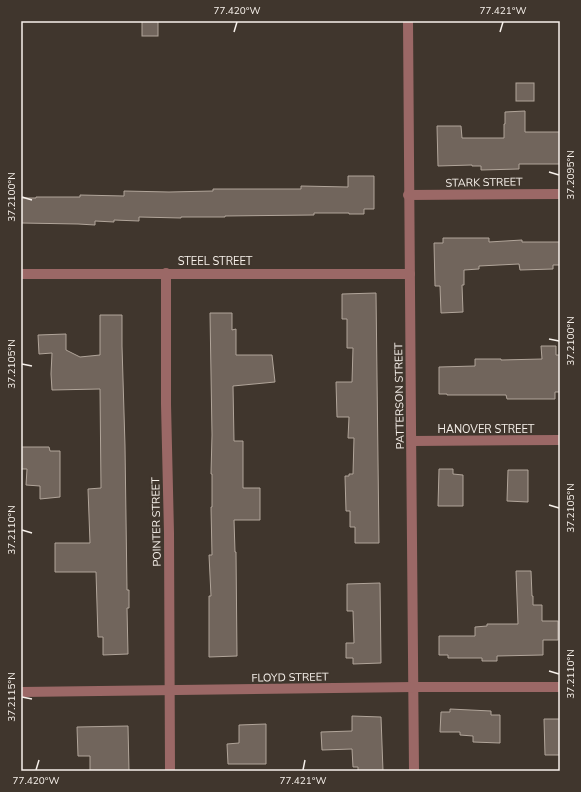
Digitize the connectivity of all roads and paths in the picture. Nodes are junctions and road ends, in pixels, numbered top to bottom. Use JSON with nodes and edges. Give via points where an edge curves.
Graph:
{"nodes":[{"id":1,"x":408,"y":21,"type":"edge"},
{"id":2,"x":560,"y":194,"type":"edge"},
{"id":3,"x":408,"y":195,"type":"junction"},
{"id":4,"x":166,"y":273,"type":"junction"},
{"id":5,"x":21,"y":274,"type":"edge"},
{"id":6,"x":410,"y":274,"type":"junction"},
{"id":7,"x":560,"y":440,"type":"edge"},
{"id":8,"x":412,"y":441,"type":"junction"},
{"id":9,"x":414,"y":687,"type":"junction"},
{"id":10,"x":560,"y":687,"type":"edge"},
{"id":11,"x":169,"y":690,"type":"junction"},
{"id":12,"x":21,"y":692,"type":"edge"},
{"id":13,"x":170,"y":771,"type":"edge"},
{"id":14,"x":414,"y":771,"type":"edge"}],
"edges":[{"from":1,"to":3,"type":"street","name":"PATTERSON STREET"},
{"from":2,"to":3,"type":"street","name":"STARK STREET"},
{"from":3,"to":6,"type":"street","name":"PATTERSON STREET"},
{"from":4,"to":5,"type":"street","name":"STEEL STREET"},
{"from":4,"to":6,"type":"street","name":"STEEL STREET"},
{"from":4,"to":11,"type":"street","name":"POINTER STREET"},
{"from":6,"to":8,"type":"street","name":"PATTERSON STREET"},
{"from":7,"to":8,"type":"street","name":"HANOVER STREET"},
{"from":8,"to":9,"type":"street","name":"PATTERSON STREET"},
{"from":9,"to":10,"type":"street","name":"FLOYD STREET"},
{"from":9,"to":11,"type":"street","name":"FLOYD STREET"},
{"from":9,"to":14,"type":"street","name":"PATTERSON STREET"},
{"from":11,"to":12,"type":"street","name":"FLOYD STREET"},
{"from":11,"to":13,"type":"street","name":"POINTER STREET"}]}
